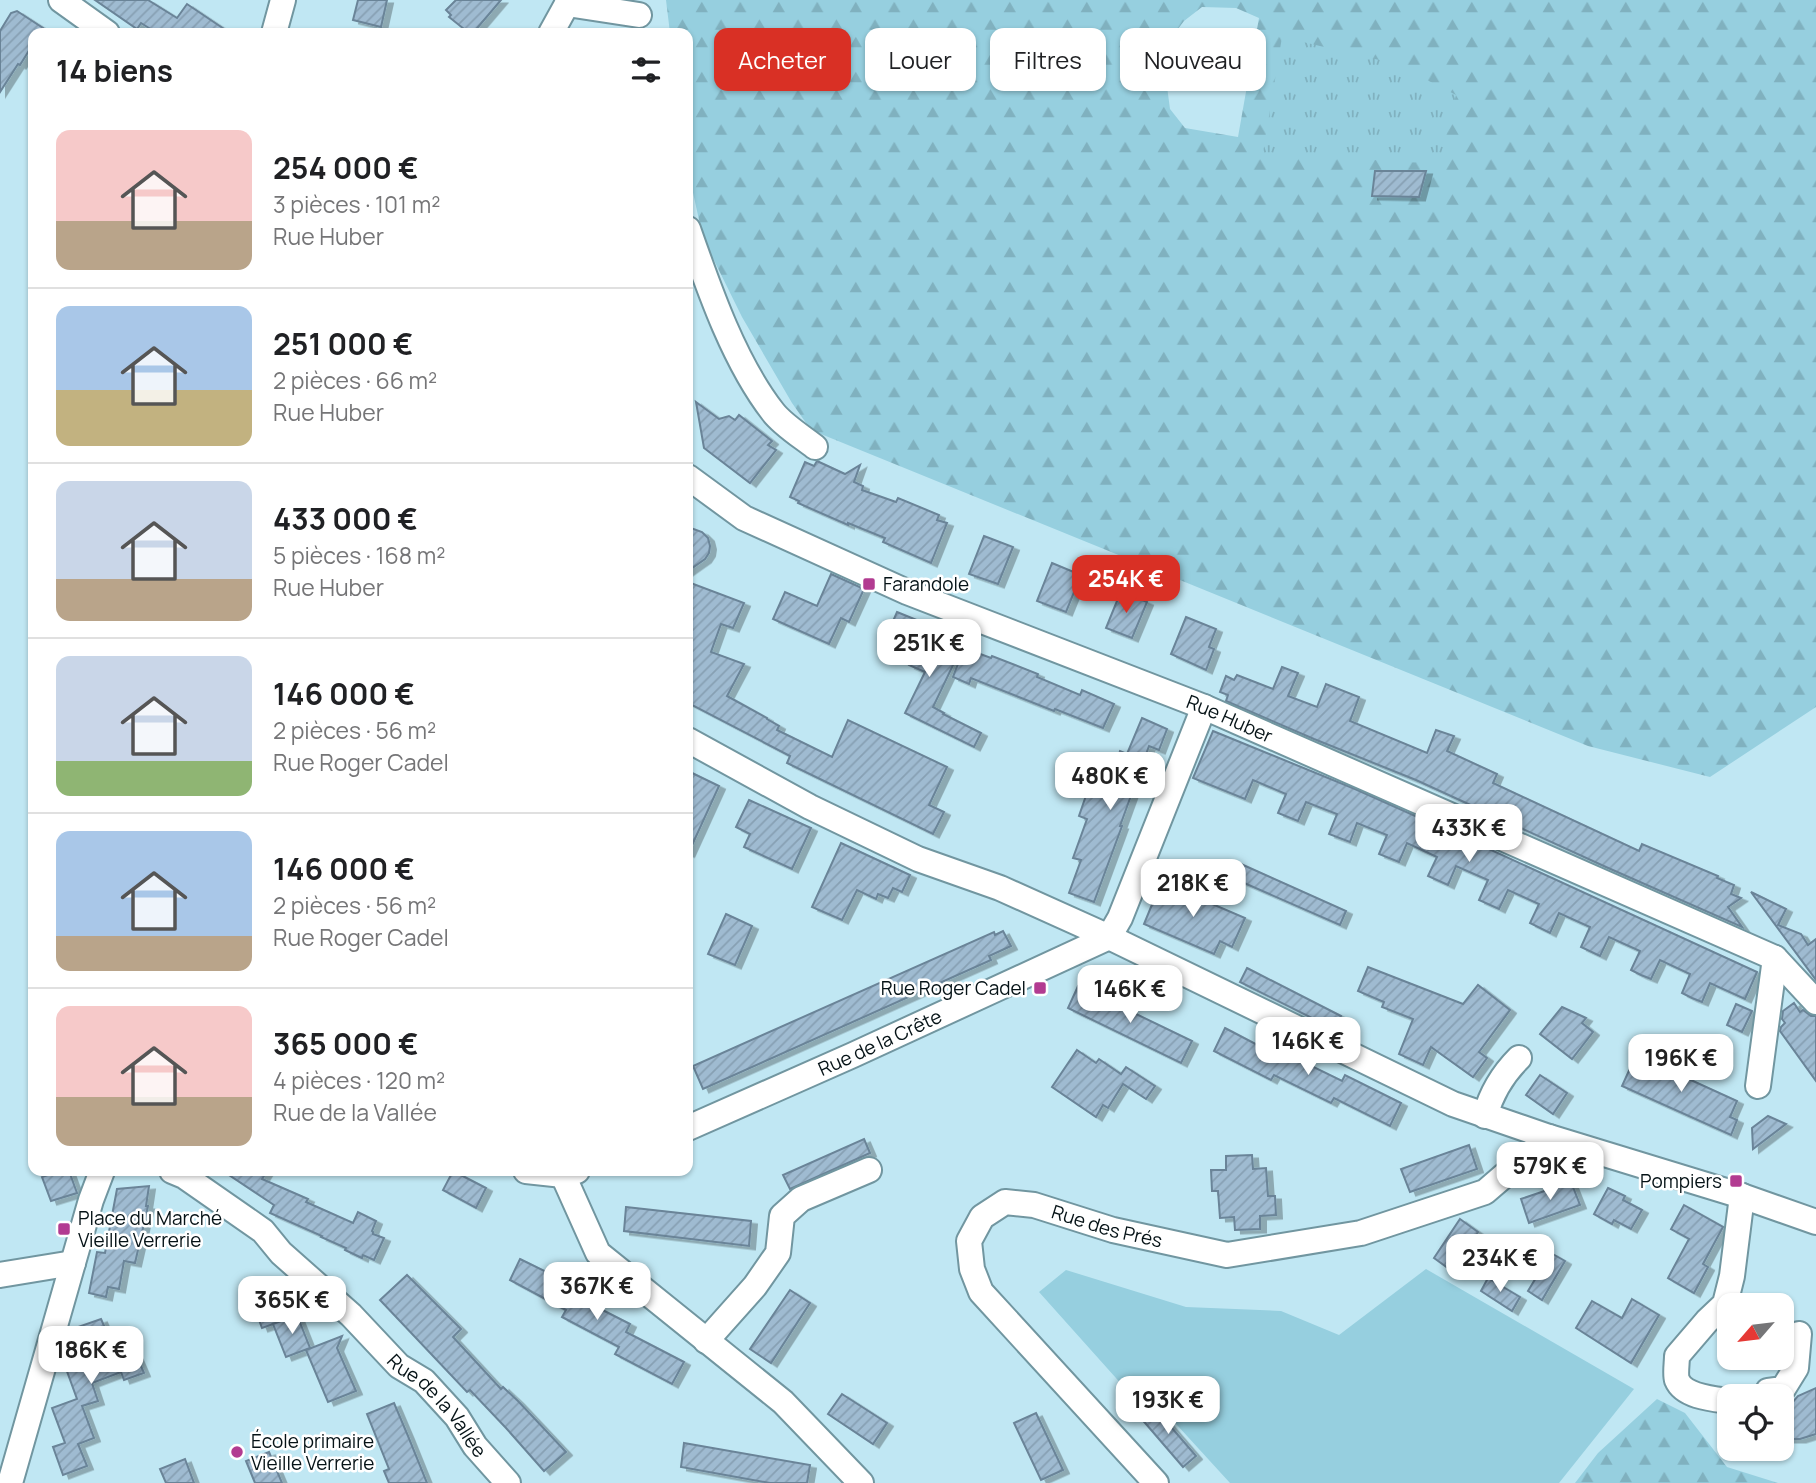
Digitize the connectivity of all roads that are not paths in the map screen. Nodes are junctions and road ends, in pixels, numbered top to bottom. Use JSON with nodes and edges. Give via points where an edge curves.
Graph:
{"nodes":[{"id":1,"x":61,"y":0,"type":"edge"},
{"id":2,"x":284,"y":0,"type":"edge"},
{"id":3,"x":568,"y":2,"type":"edge"},
{"id":4,"x":641,"y":20,"type":"edge"},
{"id":5,"x":100,"y":28,"type":"edge"},
{"id":6,"x":276,"y":28,"type":"edge"},
{"id":7,"x":554,"y":28,"type":"edge"},
{"id":8,"x":693,"y":243,"type":"edge"},
{"id":9,"x":814,"y":447,"type":"dead end"},
{"id":10,"x":693,"y":481,"type":"edge"},
{"id":11,"x":1204,"y":707,"type":"junction"},
{"id":12,"x":693,"y":743,"type":"edge"},
{"id":13,"x":1110,"y":937,"type":"junction"},
{"id":14,"x":1776,"y":958,"type":"junction"},
{"id":15,"x":1816,"y":1002,"type":"edge"},
{"id":16,"x":1519,"y":1058,"type":"dead end"},
{"id":17,"x":1758,"y":1086,"type":"dead end"},
{"id":18,"x":1486,"y":1116,"type":"junction"},
{"id":19,"x":693,"y":1126,"type":"edge"},
{"id":20,"x":1549,"y":1137,"type":"junction"},
{"id":21,"x":869,"y":1170,"type":"dead end"},
{"id":22,"x":100,"y":1176,"type":"edge"},
{"id":23,"x":184,"y":1176,"type":"edge"},
{"id":24,"x":571,"y":1176,"type":"edge"},
{"id":25,"x":1742,"y":1196,"type":"junction"},
{"id":26,"x":1816,"y":1222,"type":"edge"},
{"id":27,"x":73,"y":1263,"type":"junction"},
{"id":28,"x":0,"y":1275,"type":"edge"},
{"id":29,"x":1799,"y":1334,"type":"dead end"},
{"id":30,"x":706,"y":1340,"type":"junction"},
{"id":31,"x":1786,"y":1384,"type":"edge"},
{"id":32,"x":1717,"y":1400,"type":"edge"},
{"id":33,"x":10,"y":1483,"type":"edge"},
{"id":34,"x":508,"y":1483,"type":"edge"},
{"id":35,"x":861,"y":1483,"type":"edge"},
{"id":36,"x":1156,"y":1483,"type":"edge"}],
"edges":[{"from":1,"to":5,"type":"street"},
{"from":2,"to":6,"type":"street"},
{"from":3,"to":4,"type":"street"},
{"from":3,"to":7,"type":"street"},
{"from":8,"to":9,"type":"street","via":[[741,362],[774,414]]},
{"from":10,"to":11,"type":"street","name":"Rue Huber","via":[[744,518],[861,572]]},
{"from":11,"to":13,"type":"street"},
{"from":11,"to":14,"type":"street","name":"Rue Huber"},
{"from":12,"to":13,"type":"street","via":[[918,859],[1000,888]]},
{"from":13,"to":18,"type":"street"},
{"from":13,"to":19,"type":"street","name":"Rue de la Crête"},
{"from":14,"to":15,"type":"street","name":"Rue Huber"},
{"from":14,"to":17,"type":"street"},
{"from":16,"to":18,"type":"street","via":[[1505,1072]]},
{"from":18,"to":20,"type":"street"},
{"from":20,"to":25,"type":"street"},
{"from":20,"to":36,"type":"street","name":"Rue des Prés","via":[[1485,1192],[1361,1233],[1227,1255],[1113,1230],[1034,1205],[1005,1202],[982,1217],[969,1241],[981,1292]]},
{"from":21,"to":30,"type":"street","via":[[801,1199],[782,1216],[778,1253]]},
{"from":22,"to":27,"type":"street"},
{"from":23,"to":34,"type":"street","name":"Rue de la Vallée","via":[[263,1231],[399,1366],[424,1381]]},
{"from":24,"to":30,"type":"street","via":[[598,1253]]},
{"from":25,"to":26,"type":"street"},
{"from":25,"to":32,"type":"street","via":[[1725,1304],[1677,1356],[1677,1380],[1685,1389]]},
{"from":27,"to":28,"type":"street"},
{"from":27,"to":33,"type":"street"},
{"from":29,"to":31,"type":"street","via":[[1796,1368]]},
{"from":30,"to":35,"type":"street","via":[[783,1402]]}]}
